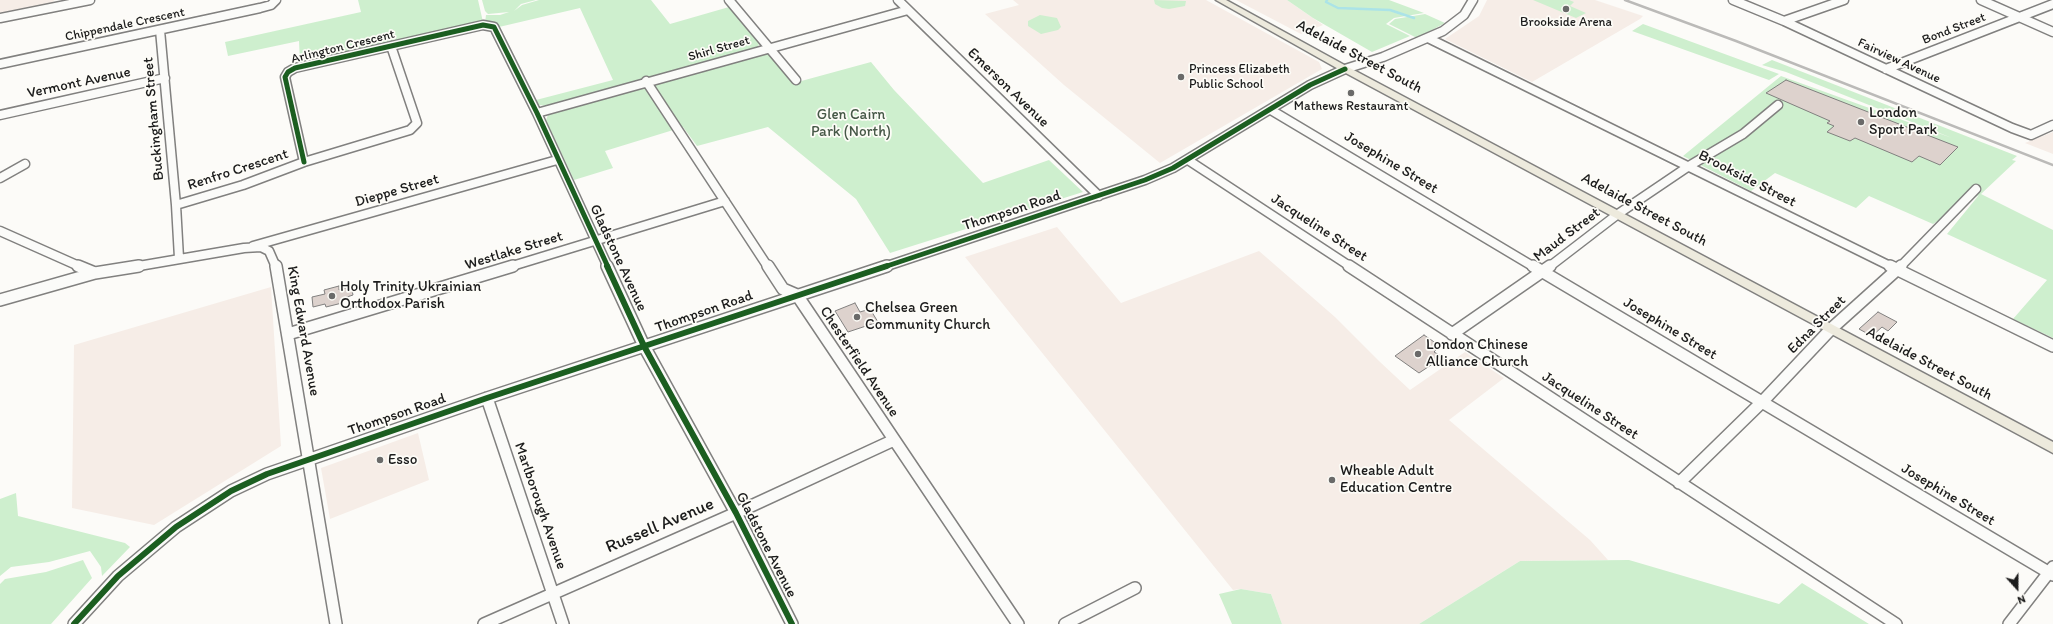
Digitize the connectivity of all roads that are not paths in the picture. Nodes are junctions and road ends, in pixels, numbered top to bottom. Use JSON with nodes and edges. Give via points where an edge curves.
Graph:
{"nodes":[{"id":1,"x":90,"y":0,"type":"edge"},
{"id":2,"x":276,"y":0,"type":"edge"},
{"id":3,"x":729,"y":0,"type":"edge"},
{"id":4,"x":898,"y":0,"type":"edge"},
{"id":5,"x":1220,"y":0,"type":"edge"},
{"id":6,"x":1473,"y":0,"type":"edge"},
{"id":7,"x":1734,"y":0,"type":"edge"},
{"id":8,"x":1844,"y":0,"type":"edge"},
{"id":9,"x":1981,"y":0,"type":"edge"},
{"id":10,"x":2053,"y":4,"type":"edge"},
{"id":11,"x":908,"y":10,"type":"junction"},
{"id":12,"x":2019,"y":17,"type":"junction"},
{"id":13,"x":0,"y":18,"type":"edge"},
{"id":14,"x":1784,"y":21,"type":"junction"},
{"id":15,"x":494,"y":27,"type":"joint"},
{"id":16,"x":160,"y":30,"type":"junction"},
{"id":17,"x":2053,"y":32,"type":"edge"},
{"id":18,"x":1428,"y":38,"type":"junction"},
{"id":19,"x":391,"y":46,"type":"junction"},
{"id":20,"x":769,"y":47,"type":"junction"},
{"id":21,"x":0,"y":64,"type":"edge"},
{"id":22,"x":1886,"y":68,"type":"junction"},
{"id":23,"x":1345,"y":69,"type":"junction"},
{"id":24,"x":165,"y":78,"type":"junction"},
{"id":25,"x":796,"y":80,"type":"dead end"},
{"id":26,"x":646,"y":81,"type":"junction"},
{"id":27,"x":1778,"y":105,"type":"dead end"},
{"id":28,"x":1271,"y":110,"type":"junction"},
{"id":29,"x":537,"y":113,"type":"junction"},
{"id":30,"x":0,"y":114,"type":"edge"},
{"id":31,"x":2053,"y":125,"type":"edge"},
{"id":32,"x":557,"y":160,"type":"junction"},
{"id":33,"x":1188,"y":160,"type":"junction"},
{"id":34,"x":304,"y":162,"type":"junction"},
{"id":35,"x":25,"y":164,"type":"dead end"},
{"id":36,"x":1688,"y":166,"type":"junction"},
{"id":37,"x":0,"y":178,"type":"edge"},
{"id":38,"x":1976,"y":188,"type":"dead end"},
{"id":39,"x":1099,"y":196,"type":"junction"},
{"id":40,"x":725,"y":202,"type":"junction"},
{"id":41,"x":176,"y":205,"type":"junction"},
{"id":42,"x":1618,"y":214,"type":"junction"},
{"id":43,"x":0,"y":231,"type":"edge"},
{"id":44,"x":596,"y":242,"type":"junction"},
{"id":45,"x":244,"y":248,"type":"junction"},
{"id":46,"x":179,"y":258,"type":"junction"},
{"id":47,"x":1897,"y":270,"type":"junction"},
{"id":48,"x":1543,"y":271,"type":"junction"},
{"id":49,"x":95,"y":273,"type":"junction"},
{"id":50,"x":797,"y":295,"type":"junction"},
{"id":51,"x":0,"y":300,"type":"edge"},
{"id":52,"x":1831,"y":329,"type":"junction"},
{"id":53,"x":288,"y":334,"type":"junction"},
{"id":54,"x":1452,"y":334,"type":"junction"},
{"id":55,"x":644,"y":346,"type":"junction"},
{"id":56,"x":2053,"y":346,"type":"edge"},
{"id":57,"x":487,"y":398,"type":"junction"},
{"id":58,"x":1763,"y":401,"type":"junction"},
{"id":59,"x":894,"y":440,"type":"junction"},
{"id":60,"x":2053,"y":448,"type":"edge"},
{"id":61,"x":308,"y":459,"type":"junction"},
{"id":62,"x":1679,"y":483,"type":"junction"},
{"id":63,"x":736,"y":513,"type":"junction"},
{"id":64,"x":2052,"y":571,"type":"edge"},
{"id":65,"x":1135,"y":588,"type":"dead end"},
{"id":66,"x":552,"y":593,"type":"junction"},
{"id":67,"x":74,"y":624,"type":"edge"},
{"id":68,"x":336,"y":624,"type":"edge"},
{"id":69,"x":484,"y":624,"type":"edge"},
{"id":70,"x":563,"y":624,"type":"edge"},
{"id":71,"x":792,"y":624,"type":"edge"},
{"id":72,"x":1018,"y":624,"type":"edge"},
{"id":73,"x":1065,"y":624,"type":"edge"},
{"id":74,"x":1896,"y":624,"type":"edge"},
{"id":75,"x":2009,"y":624,"type":"edge"}],
"edges":[{"from":1,"to":13,"type":"street"},
{"from":2,"to":16,"type":"street","name":"Chippendale Crescent","via":[[271,5],[260,8]]},
{"from":3,"to":20,"type":"street"},
{"from":4,"to":11,"type":"street","name":"Emerson Avenue"},
{"from":5,"to":23,"type":"main road","name":"Adelaide Street South"},
{"from":6,"to":18,"type":"street","name":"Thompson Road","via":[[1464,14]]},
{"from":7,"to":14,"type":"street","name":"Fairview Avenue"},
{"from":8,"to":14,"type":"street"},
{"from":9,"to":12,"type":"street"},
{"from":10,"to":12,"type":"street","name":"Bond Street"},
{"from":11,"to":20,"type":"street","name":"Shirl Street"},
{"from":11,"to":39,"type":"street","name":"Emerson Avenue"},
{"from":12,"to":17,"type":"street"},
{"from":12,"to":22,"type":"street","name":"Bond Street"},
{"from":14,"to":22,"type":"street","name":"Fairview Avenue"},
{"from":15,"to":19,"type":"street","name":"Arlington Crescent","via":[[483,25]]},
{"from":15,"to":29,"type":"street","name":"Gladstone Avenue"},
{"from":16,"to":21,"type":"street","name":"Chippendale Crescent"},
{"from":16,"to":24,"type":"street","name":"Buckingham Street"},
{"from":18,"to":23,"type":"street","name":"Thompson Road","via":[[1383,57]]},
{"from":18,"to":36,"type":"street","name":"Brookside Street"},
{"from":19,"to":34,"type":"street","name":"Arlington Crescent","via":[[295,68],[288,72],[285,78]]},
{"from":19,"to":34,"type":"street","name":"Renfro Crescent","via":[[417,123],[410,130]]},
{"from":20,"to":25,"type":"street"},
{"from":20,"to":26,"type":"street","name":"Shirl Street"},
{"from":22,"to":31,"type":"street","name":"Fairview Avenue","via":[[2025,133],[2031,135]]},
{"from":23,"to":28,"type":"street","name":"Thompson Road","via":[[1310,85]]},
{"from":23,"to":42,"type":"main road","name":"Adelaide Street South"},
{"from":24,"to":30,"type":"street","name":"Vermont Avenue"},
{"from":24,"to":41,"type":"street","name":"Buckingham Street"},
{"from":26,"to":29,"type":"street","name":"Shirl Street"},
{"from":26,"to":40,"type":"street","name":"Chesterfield Avenue"},
{"from":27,"to":36,"type":"street","name":"Maud Street","via":[[1743,134]]},
{"from":28,"to":33,"type":"street","name":"Thompson Road"},
{"from":28,"to":48,"type":"street","name":"Josephine Street"},
{"from":29,"to":32,"type":"street","name":"Gladstone Avenue"},
{"from":32,"to":44,"type":"street","name":"Gladstone Avenue"},
{"from":32,"to":45,"type":"street","name":"Dieppe Street"},
{"from":33,"to":39,"type":"street","name":"Thompson Road"},
{"from":33,"to":54,"type":"street","name":"Jacqueline Street"},
{"from":34,"to":41,"type":"street","name":"Renfro Crescent","via":[[243,185]]},
{"from":35,"to":37,"type":"street"},
{"from":36,"to":42,"type":"street","name":"Maud Street"},
{"from":36,"to":47,"type":"street","name":"Brookside Street"},
{"from":38,"to":47,"type":"street","name":"Edna Street","via":[[1976,192]]},
{"from":39,"to":50,"type":"street","name":"Thompson Road"},
{"from":40,"to":44,"type":"street","name":"Westlake Street"},
{"from":40,"to":50,"type":"street","name":"Chesterfield Avenue","via":[[783,289]]},
{"from":41,"to":46,"type":"street","name":"Renfro Crescent"},
{"from":42,"to":48,"type":"street","name":"Maud Street"},
{"from":42,"to":52,"type":"main road","name":"Adelaide Street South"},
{"from":43,"to":49,"type":"street"},
{"from":44,"to":53,"type":"street","name":"Westlake Street"},
{"from":44,"to":55,"type":"street","name":"Gladstone Avenue"},
{"from":45,"to":46,"type":"street","name":"King Edward Avenue"},
{"from":45,"to":53,"type":"street","name":"King Edward Avenue","via":[[261,247],[269,251],[275,262]]},
{"from":46,"to":49,"type":"street","name":"King Edward Avenue"},
{"from":47,"to":52,"type":"street","name":"Edna Street"},
{"from":47,"to":56,"type":"street","name":"Brookside Street"},
{"from":48,"to":54,"type":"street","name":"Maud Street"},
{"from":48,"to":58,"type":"street","name":"Josephine Street"},
{"from":49,"to":51,"type":"street","name":"King Edward Avenue"},
{"from":50,"to":55,"type":"street","name":"Thompson Road"},
{"from":50,"to":59,"type":"street","name":"Chesterfield Avenue"},
{"from":52,"to":58,"type":"street","name":"Edna Street"},
{"from":52,"to":60,"type":"main road","name":"Adelaide Street South"},
{"from":53,"to":61,"type":"street","name":"King Edward Avenue"},
{"from":54,"to":62,"type":"street","name":"Jacqueline Street"},
{"from":55,"to":57,"type":"street","name":"Thompson Road"},
{"from":55,"to":63,"type":"street","name":"Gladstone Avenue"},
{"from":57,"to":61,"type":"street","name":"Thompson Road"},
{"from":57,"to":66,"type":"street","name":"Marlborough Avenue"},
{"from":58,"to":62,"type":"street","name":"Edna Street"},
{"from":58,"to":64,"type":"street","name":"Josephine Street"},
{"from":59,"to":63,"type":"street","name":"Russell Avenue"},
{"from":59,"to":72,"type":"street","name":"Chesterfield Avenue"},
{"from":61,"to":67,"type":"street","name":"Thompson Road","via":[[231,491],[176,527],[118,576]]},
{"from":61,"to":68,"type":"street","name":"King Edward Avenue"},
{"from":62,"to":74,"type":"street","name":"Jacqueline Street"},
{"from":63,"to":66,"type":"street","name":"Russell Avenue"},
{"from":63,"to":71,"type":"street","name":"Gladstone Avenue"},
{"from":64,"to":75,"type":"street"},
{"from":65,"to":73,"type":"street"},
{"from":66,"to":69,"type":"street","name":"Russell Avenue"},
{"from":66,"to":70,"type":"street","name":"Marlborough Avenue"}]}
